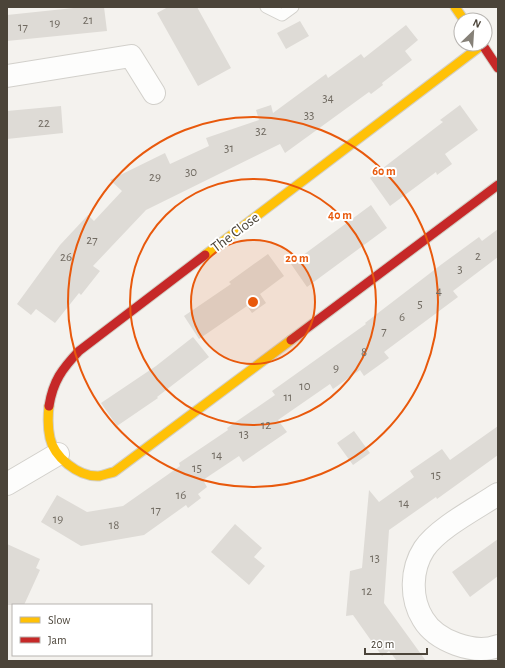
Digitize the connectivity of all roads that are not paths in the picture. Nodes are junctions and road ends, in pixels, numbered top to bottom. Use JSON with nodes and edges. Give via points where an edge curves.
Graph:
{"nodes":[{"id":1,"x":266,"y":7,"type":"edge"},
{"id":2,"x":293,"y":7,"type":"edge"},
{"id":3,"x":471,"y":52,"type":"edge"},
{"id":4,"x":487,"y":52,"type":"edge"},
{"id":5,"x":498,"y":68,"type":"edge"},
{"id":6,"x":7,"y":76,"type":"edge"},
{"id":7,"x":154,"y":93,"type":"dead end"},
{"id":8,"x":498,"y":185,"type":"edge"},
{"id":9,"x":58,"y":454,"type":"junction"},
{"id":10,"x":7,"y":484,"type":"edge"},
{"id":11,"x":498,"y":494,"type":"edge"},
{"id":12,"x":498,"y":646,"type":"edge"}],
"edges":[{"from":1,"to":2,"type":"lane","via":[[282,15]]},
{"from":3,"to":9,"type":"street","name":"The Close","via":[[79,351],[63,368],[52,389],[49,409],[50,438]]},
{"from":4,"to":5,"type":"street"},
{"from":6,"to":7,"type":"street","via":[[131,56]]},
{"from":8,"to":9,"type":"street","name":"The Close","via":[[114,472],[98,476],[80,472]]},
{"from":9,"to":10,"type":"street"},
{"from":11,"to":12,"type":"street","via":[[436,535],[424,549],[416,568],[414,588],[416,605],[423,620],[438,634],[454,644],[473,649],[488,650]]}]}
